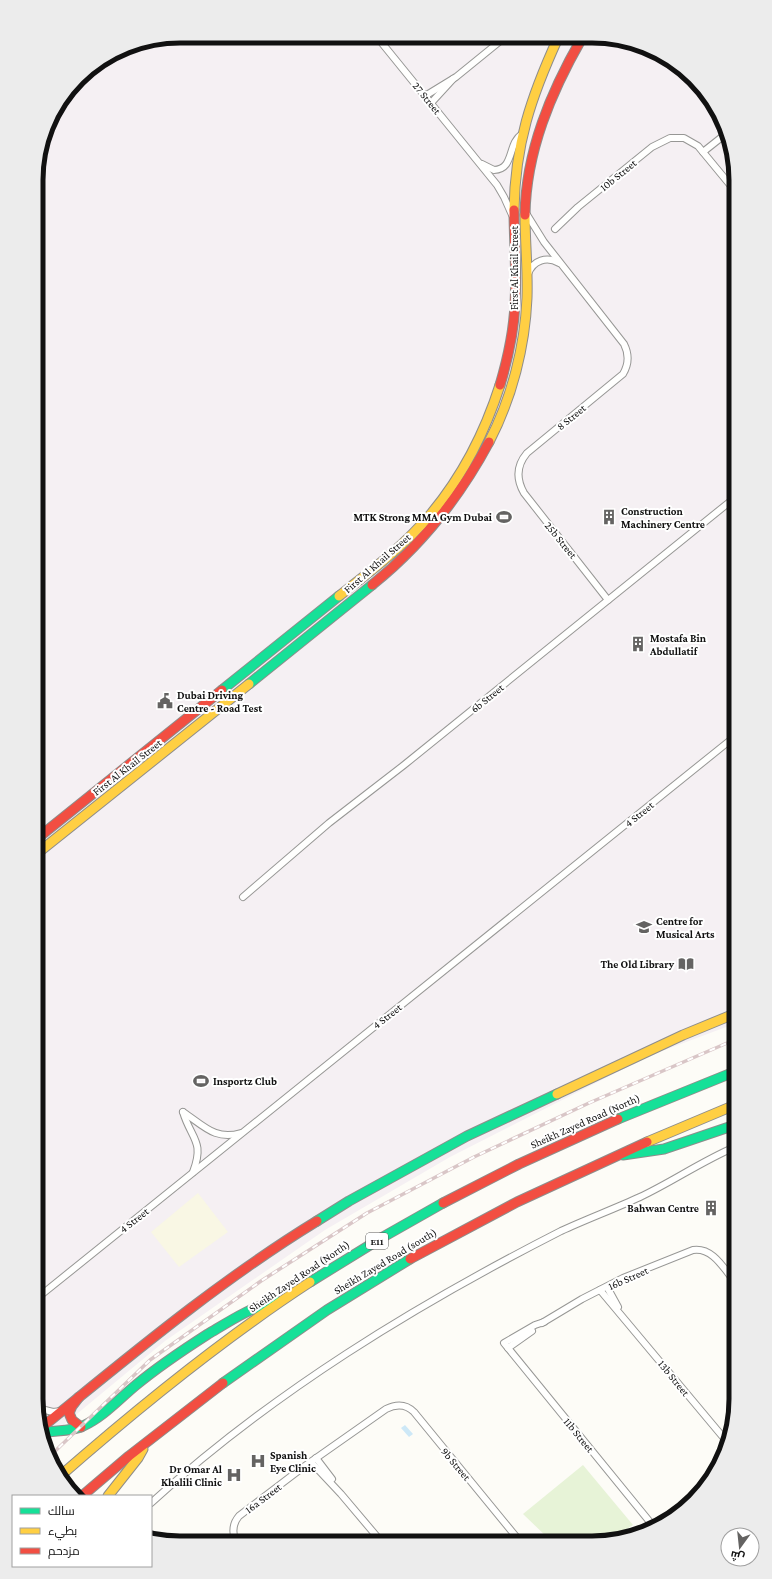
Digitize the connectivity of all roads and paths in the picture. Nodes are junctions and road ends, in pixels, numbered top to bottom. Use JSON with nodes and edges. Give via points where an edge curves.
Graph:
{"nodes":[{"id":1,"x":383,"y":43,"type":"edge"},
{"id":2,"x":498,"y":43,"type":"edge"},
{"id":3,"x":556,"y":43,"type":"edge"},
{"id":4,"x":579,"y":43,"type":"edge"},
{"id":5,"x":584,"y":43,"type":"edge"},
{"id":6,"x":570,"y":58,"type":"junction"},
{"id":7,"x":456,"y":77,"type":"junction"},
{"id":8,"x":425,"y":96,"type":"junction"},
{"id":9,"x":431,"y":104,"type":"junction"},
{"id":10,"x":522,"y":134,"type":"junction"},
{"id":11,"x":722,"y":137,"type":"edge"},
{"id":12,"x":703,"y":152,"type":"junction"},
{"id":13,"x":476,"y":160,"type":"junction"},
{"id":14,"x":729,"y":184,"type":"edge"},
{"id":15,"x":525,"y":210,"type":"junction"},
{"id":16,"x":514,"y":224,"type":"junction"},
{"id":17,"x":555,"y":228,"type":"dead end"},
{"id":18,"x":564,"y":266,"type":"junction"},
{"id":19,"x":528,"y":276,"type":"junction"},
{"id":20,"x":518,"y":478,"type":"joint"},
{"id":21,"x":729,"y":502,"type":"edge"},
{"id":22,"x":608,"y":600,"type":"junction"},
{"id":23,"x":729,"y":742,"type":"edge"},
{"id":24,"x":43,"y":834,"type":"edge"},
{"id":25,"x":43,"y":849,"type":"edge"},
{"id":26,"x":243,"y":897,"type":"dead end"},
{"id":27,"x":729,"y":1016,"type":"edge"},
{"id":28,"x":729,"y":1074,"type":"edge"},
{"id":29,"x":729,"y":1108,"type":"edge"},
{"id":30,"x":729,"y":1127,"type":"edge"},
{"id":31,"x":242,"y":1133,"type":"junction"},
{"id":32,"x":729,"y":1151,"type":"edge"},
{"id":33,"x":729,"y":1154,"type":"edge"},
{"id":34,"x":615,"y":1155,"type":"junction"},
{"id":35,"x":712,"y":1158,"type":"junction"},
{"id":36,"x":192,"y":1173,"type":"junction"},
{"id":37,"x":729,"y":1275,"type":"edge"},
{"id":38,"x":607,"y":1287,"type":"junction"},
{"id":39,"x":600,"y":1290,"type":"junction"},
{"id":40,"x":43,"y":1293,"type":"edge"},
{"id":41,"x":282,"y":1300,"type":"junction"},
{"id":42,"x":620,"y":1312,"type":"junction"},
{"id":43,"x":506,"y":1345,"type":"joint"},
{"id":44,"x":79,"y":1397,"type":"junction"},
{"id":45,"x":386,"y":1409,"type":"joint"},
{"id":46,"x":43,"y":1410,"type":"edge"},
{"id":47,"x":61,"y":1411,"type":"junction"},
{"id":48,"x":46,"y":1424,"type":"edge"},
{"id":49,"x":81,"y":1427,"type":"junction"},
{"id":50,"x":47,"y":1432,"type":"edge"},
{"id":51,"x":723,"y":1438,"type":"edge"},
{"id":52,"x":147,"y":1442,"type":"junction"},
{"id":53,"x":314,"y":1460,"type":"junction"},
{"id":54,"x":64,"y":1472,"type":"edge"},
{"id":55,"x":83,"y":1495,"type":"edge"},
{"id":56,"x":109,"y":1495,"type":"edge"},
{"id":57,"x":152,"y":1502,"type":"edge"},
{"id":58,"x":650,"y":1523,"type":"edge"},
{"id":59,"x":234,"y":1536,"type":"edge"},
{"id":60,"x":376,"y":1536,"type":"edge"},
{"id":61,"x":516,"y":1536,"type":"edge"}],
"edges":[{"from":1,"to":8,"type":"street","name":"27 Street"},
{"from":2,"to":7,"type":"street"},
{"from":3,"to":10,"type":"main road","name":"First Al Khail Street","via":[[532,101]]},
{"from":4,"to":6,"type":"main road","name":"First Al Khail Street"},
{"from":5,"to":6,"type":"main road"},
{"from":6,"to":15,"type":"main road","name":"First Al Khail Street","via":[[546,106],[535,140]]},
{"from":7,"to":8,"type":"street"},
{"from":7,"to":9,"type":"street"},
{"from":8,"to":9,"type":"street","name":"27 Street"},
{"from":9,"to":13,"type":"street","name":"27 Street"},
{"from":10,"to":13,"type":"street","name":"27 Street","via":[[515,140],[509,162],[504,167],[490,169]]},
{"from":10,"to":16,"type":"main road","name":"First Al Khail Street","via":[[517,164]]},
{"from":11,"to":12,"type":"street"},
{"from":12,"to":14,"type":"street"},
{"from":12,"to":17,"type":"street","name":"10b Street","via":[[688,140],[679,137],[670,138],[652,147]]},
{"from":13,"to":16,"type":"street","name":"27 Street","via":[[501,191],[508,203]]},
{"from":15,"to":18,"type":"street","via":[[538,235]]},
{"from":15,"to":19,"type":"main road","name":"First Al Khail Street"},
{"from":16,"to":24,"type":"main road","name":"First Al Khail Street","via":[[516,300],[504,368],[494,401],[474,448],[440,502],[378,565]]},
{"from":18,"to":19,"type":"street","via":[[550,259],[540,261],[532,266]]},
{"from":18,"to":20,"type":"street","name":"8 Street","via":[[624,344],[628,359],[619,378],[527,453],[520,464]]},
{"from":19,"to":25,"type":"main road","name":"First Al Khail Street","via":[[521,346],[503,409],[475,468],[434,526],[402,560],[369,588]]},
{"from":20,"to":22,"type":"street","name":"25b Street","via":[[527,498]]},
{"from":21,"to":22,"type":"street","name":"6b Street"},
{"from":22,"to":26,"type":"street","name":"6b Street","via":[[329,823]]},
{"from":23,"to":31,"type":"street","name":"4 Street"},
{"from":27,"to":44,"type":"main road","via":[[467,1136],[349,1201],[254,1262],[172,1322]]},
{"from":28,"to":41,"type":"main road","name":"Sheikh Zayed Road (North)","number":"E11","via":[[604,1125],[509,1169],[378,1240]]},
{"from":29,"to":34,"type":"main road","name":"Sheikh Zayed Road (south)"},
{"from":30,"to":34,"type":"main road","via":[[664,1149]]},
{"from":31,"to":36,"type":"street","name":"4 Street"},
{"from":31,"to":36,"type":"street","via":[[214,1133],[183,1112],[198,1146],[198,1158]]},
{"from":32,"to":35,"type":"street"},
{"from":33,"to":35,"type":"street"},
{"from":34,"to":52,"type":"main road","name":"Sheikh Zayed Road (south)","via":[[486,1217],[370,1283],[259,1356]]},
{"from":35,"to":57,"type":"street","via":[[648,1193],[568,1228],[490,1268],[380,1332],[265,1409]]},
{"from":36,"to":40,"type":"street","name":"4 Street"},
{"from":37,"to":38,"type":"street","name":"16b Street","via":[[714,1257],[704,1250],[693,1250]]},
{"from":38,"to":39,"type":"street","name":"16b Street"},
{"from":38,"to":42,"type":"street","name":"13b Street"},
{"from":39,"to":42,"type":"street","name":"13b Street"},
{"from":39,"to":43,"type":"street","name":"16b Street"},
{"from":41,"to":49,"type":"main road","via":[[249,1310],[196,1342],[149,1374]]},
{"from":41,"to":54,"type":"main road","name":"Sheikh Zayed Road (North)","number":"E11","via":[[166,1387]]},
{"from":42,"to":51,"type":"street","name":"13b Street"},
{"from":43,"to":58,"type":"street","name":"11b Street"},
{"from":44,"to":47,"type":"main road"},
{"from":44,"to":49,"type":"main road","via":[[70,1408],[69,1414],[72,1421]]},
{"from":45,"to":53,"type":"street","name":"16a Street"},
{"from":45,"to":61,"type":"street","name":"9b Street","via":[[399,1405],[414,1412]]},
{"from":46,"to":47,"type":"street"},
{"from":47,"to":48,"type":"main road"},
{"from":49,"to":50,"type":"main road"},
{"from":52,"to":55,"type":"main road","name":"Sheikh Zayed Road (south)"},
{"from":52,"to":56,"type":"main road","via":[[138,1458]]},
{"from":53,"to":59,"type":"street","name":"16a Street","via":[[239,1516],[234,1524]]},
{"from":53,"to":60,"type":"street"}]}
